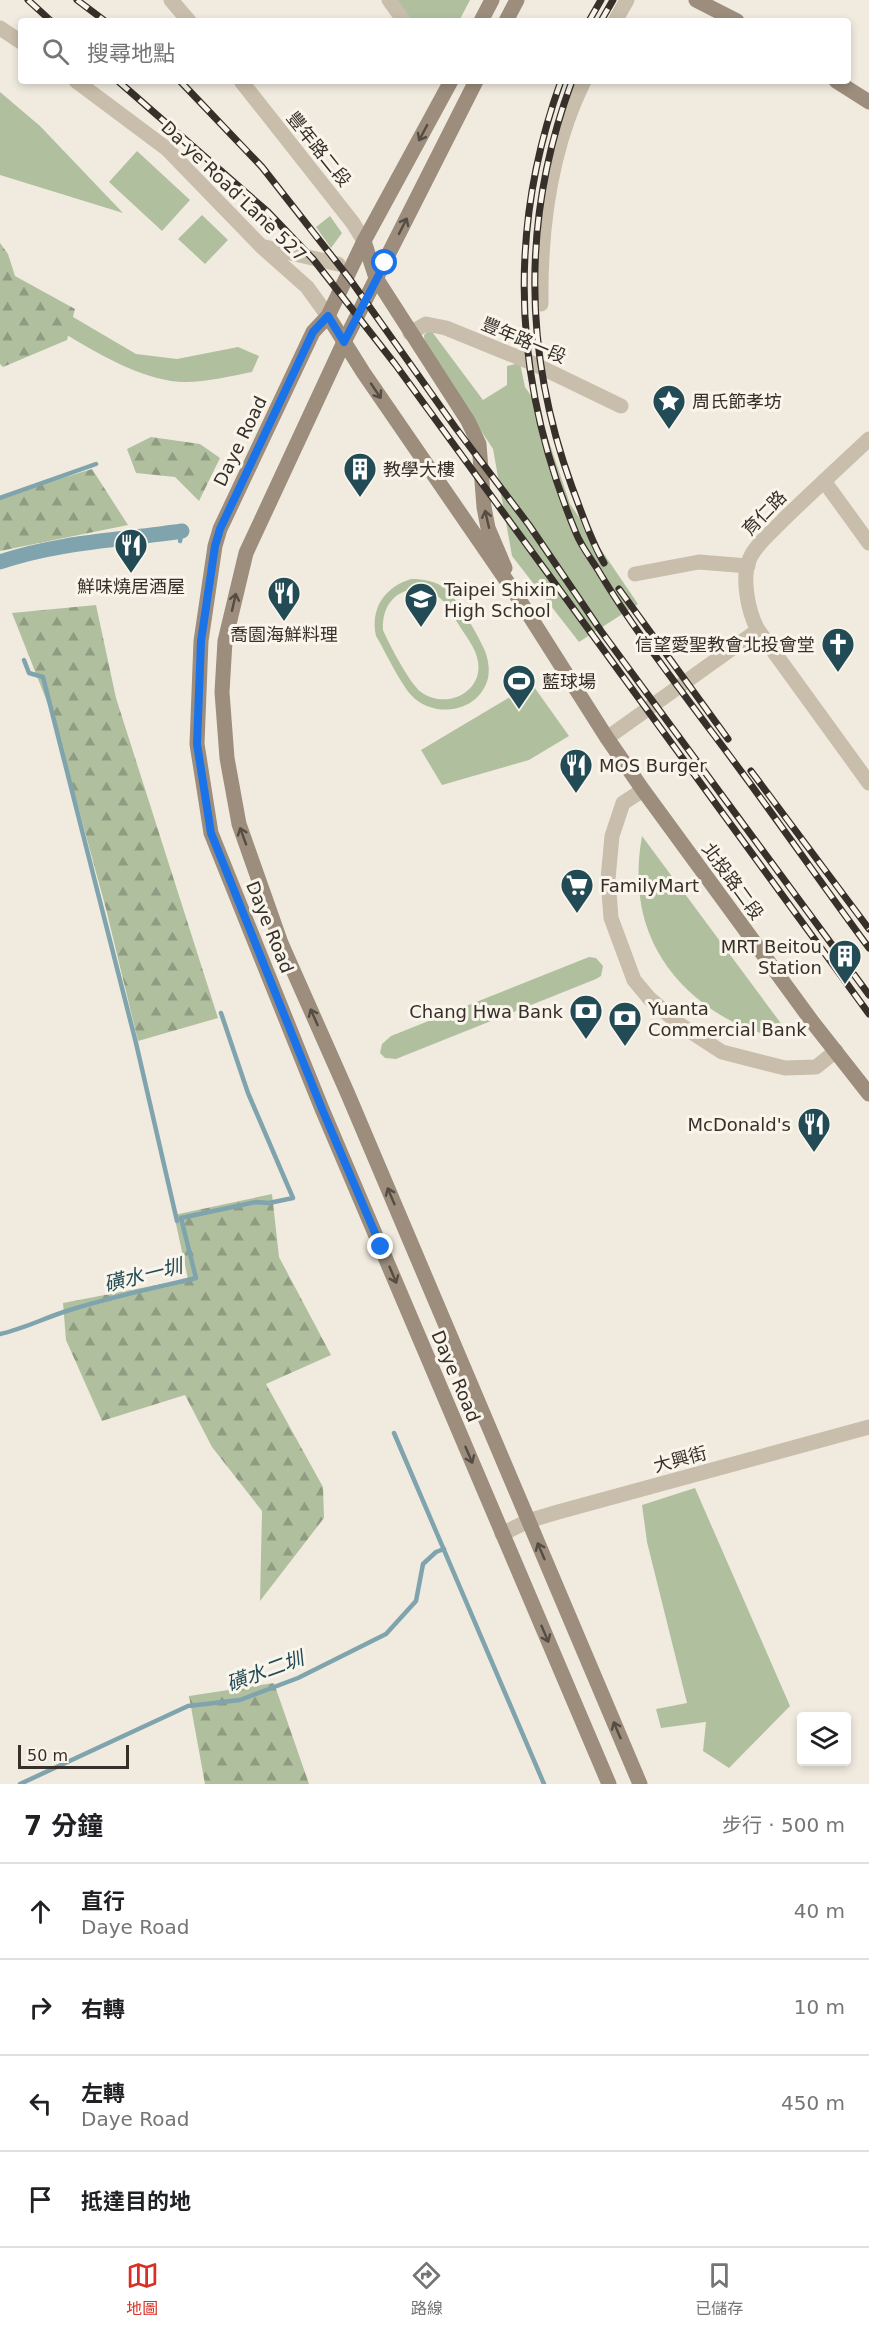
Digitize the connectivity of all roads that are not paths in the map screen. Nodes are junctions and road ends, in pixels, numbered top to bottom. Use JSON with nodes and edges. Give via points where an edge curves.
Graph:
{"nodes":[{"id":1,"x":171,"y":0,"type":"edge"},
{"id":2,"x":389,"y":0,"type":"edge"},
{"id":3,"x":492,"y":0,"type":"edge"},
{"id":4,"x":517,"y":0,"type":"edge"},
{"id":5,"x":627,"y":0,"type":"edge"},
{"id":6,"x":696,"y":0,"type":"edge"},
{"id":7,"x":186,"y":18,"type":"edge"},
{"id":8,"x":402,"y":18,"type":"edge"},
{"id":9,"x":483,"y":18,"type":"edge"},
{"id":10,"x":508,"y":18,"type":"edge"},
{"id":11,"x":617,"y":18,"type":"edge"},
{"id":12,"x":731,"y":18,"type":"edge"},
{"id":13,"x":0,"y":28,"type":"edge"},
{"id":14,"x":18,"y":40,"type":"edge"},
{"id":15,"x":80,"y":84,"type":"edge"},
{"id":16,"x":243,"y":84,"type":"edge"},
{"id":17,"x":449,"y":84,"type":"edge"},
{"id":18,"x":474,"y":84,"type":"edge"},
{"id":19,"x":582,"y":84,"type":"edge"},
{"id":20,"x":841,"y":84,"type":"edge"},
{"id":21,"x":869,"y":102,"type":"edge"},
{"id":22,"x":364,"y":241,"type":"junction"},
{"id":23,"x":262,"y":247,"type":"junction"},
{"id":24,"x":338,"y":264,"type":"dead end"},
{"id":25,"x":376,"y":278,"type":"junction"},
{"id":26,"x":541,"y":304,"type":"dead end"},
{"id":27,"x":328,"y":316,"type":"junction"},
{"id":28,"x":410,"y":333,"type":"junction"},
{"id":29,"x":344,"y":342,"type":"junction"},
{"id":30,"x":621,"y":406,"type":"dead end"},
{"id":31,"x":869,"y":439,"type":"edge"},
{"id":32,"x":824,"y":481,"type":"junction"},
{"id":33,"x":869,"y":543,"type":"edge"},
{"id":34,"x":748,"y":566,"type":"junction"},
{"id":35,"x":635,"y":574,"type":"dead end"},
{"id":36,"x":515,"y":593,"type":"junction"},
{"id":37,"x":758,"y":630,"type":"junction"},
{"id":38,"x":607,"y":738,"type":"junction"},
{"id":39,"x":869,"y":783,"type":"edge"},
{"id":40,"x":643,"y":790,"type":"junction"},
{"id":41,"x":836,"y":1051,"type":"junction"},
{"id":42,"x":869,"y":1094,"type":"edge"},
{"id":43,"x":869,"y":1427,"type":"edge"},
{"id":44,"x":528,"y":1521,"type":"junction"},
{"id":45,"x":502,"y":1534,"type":"junction"},
{"id":46,"x":609,"y":1784,"type":"edge"},
{"id":47,"x":640,"y":1784,"type":"edge"}],
"edges":[{"from":1,"to":7,"type":"street"},
{"from":2,"to":8,"type":"street"},
{"from":3,"to":9,"type":"main road"},
{"from":4,"to":10,"type":"main road"},
{"from":5,"to":11,"type":"street"},
{"from":6,"to":12,"type":"main road"},
{"from":13,"to":14,"type":"street"},
{"from":15,"to":23,"type":"street","name":"Da-ye Road Lane 527","via":[[167,149]]},
{"from":16,"to":22,"type":"street","name":"豐年路二段"},
{"from":17,"to":22,"type":"main road","name":"Daye Road","one_way":true},
{"from":25,"to":18,"type":"main road","name":"Daye Road","one_way":true},
{"from":19,"to":26,"type":"street","via":[[557,152],[547,200]]},
{"from":20,"to":21,"type":"main road"},
{"from":22,"to":25,"type":"main road"},
{"from":22,"to":27,"type":"main road","name":"Daye Road"},
{"from":23,"to":24,"type":"street"},
{"from":23,"to":27,"type":"street","name":"Da-ye Road Lane 527","via":[[307,287]]},
{"from":25,"to":28,"type":"main road"},
{"from":25,"to":29,"type":"main road","name":"Daye Road"},
{"from":27,"to":29,"type":"main road"},
{"from":27,"to":45,"type":"main road","name":"Daye Road","one_way":true,"via":[[313,332],[220,529],[201,641],[197,744],[211,833],[322,1109]]},
{"from":28,"to":30,"type":"street","name":"豐年路一段","via":[[426,324],[446,328],[532,363]]},
{"from":36,"to":28,"type":"main road","one_way":true,"via":[[488,528],[479,444]]},
{"from":29,"to":36,"type":"main road","one_way":true},
{"from":44,"to":29,"type":"main road","name":"Daye Road","one_way":true,"via":[[281,943],[239,824],[227,758],[222,692],[225,641],[246,553]]},
{"from":31,"to":32,"type":"street","name":"育仁路"},
{"from":32,"to":33,"type":"street"},
{"from":32,"to":34,"type":"street","name":"育仁路","via":[[766,537],[750,556]]},
{"from":34,"to":35,"type":"street","via":[[699,562]]},
{"from":34,"to":37,"type":"street","name":"育仁路","via":[[748,609]]},
{"from":36,"to":38,"type":"main road","name":"北投路二段"},
{"from":37,"to":38,"type":"street"},
{"from":37,"to":39,"type":"street","name":"育仁路"},
{"from":38,"to":40,"type":"main road","name":"北投路二段"},
{"from":40,"to":41,"type":"main road","name":"北投路二段"},
{"from":40,"to":41,"type":"street","via":[[623,803],[612,836],[608,879],[611,918],[634,980],[679,1024],[722,1052],[785,1068],[816,1067]]},
{"from":41,"to":42,"type":"main road","name":"北投路二段"},
{"from":43,"to":44,"type":"street","name":"大興街"},
{"from":44,"to":45,"type":"street","name":"大興街"},
{"from":47,"to":44,"type":"main road","name":"Daye Road","one_way":true},
{"from":45,"to":46,"type":"main road","name":"Daye Road","one_way":true}]}
